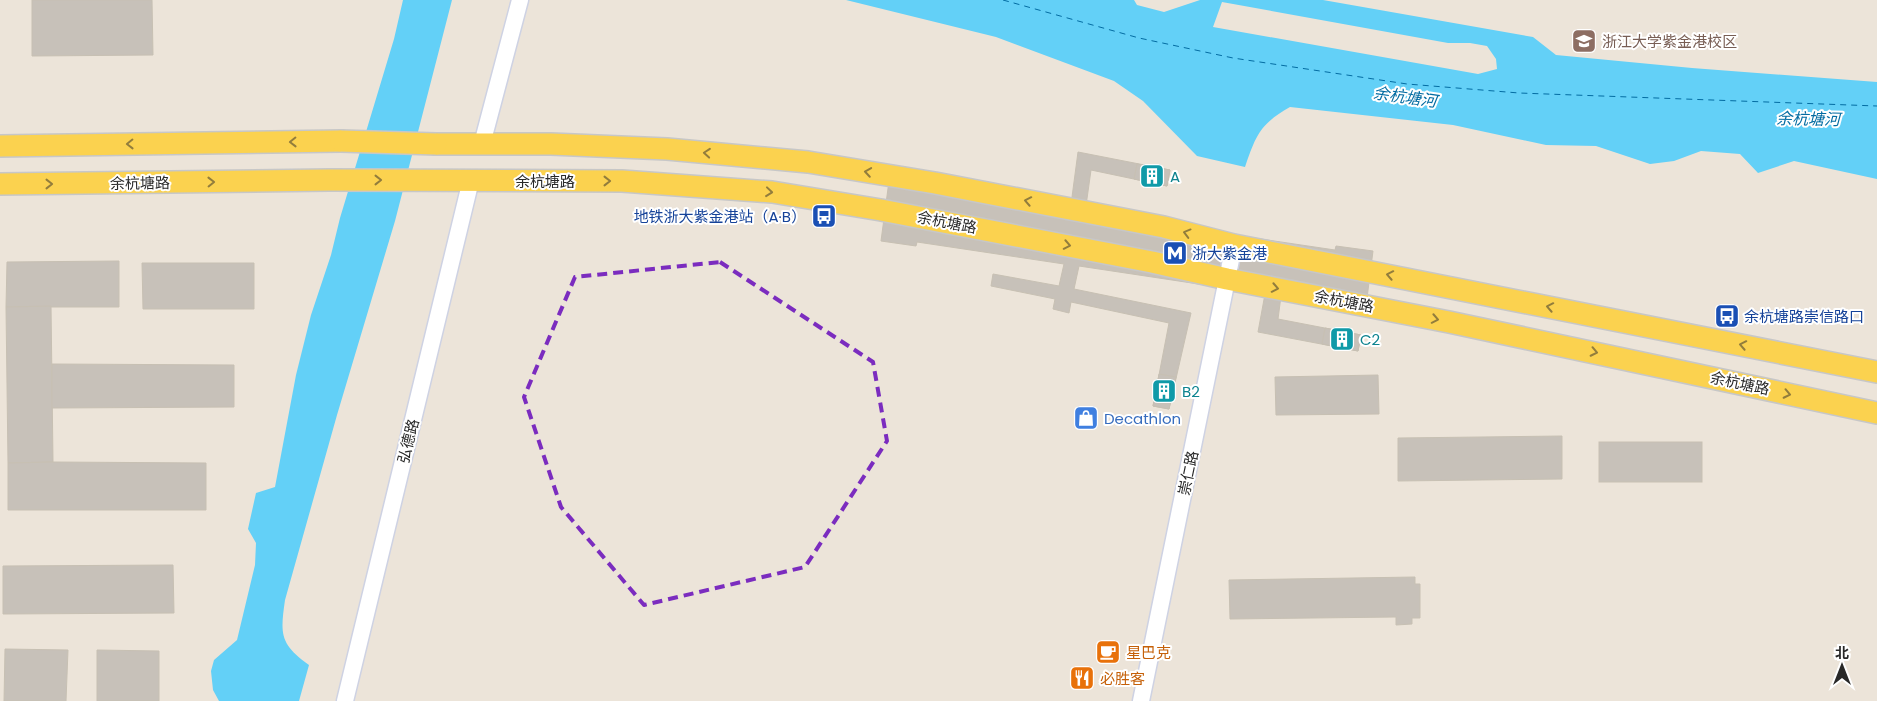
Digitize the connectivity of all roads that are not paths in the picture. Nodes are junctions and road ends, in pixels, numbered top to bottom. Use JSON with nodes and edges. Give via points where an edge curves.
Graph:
{"nodes":[{"id":1,"x":520,"y":0,"type":"edge"},
{"id":2,"x":482,"y":144,"type":"junction"},
{"id":3,"x":0,"y":146,"type":"edge"},
{"id":4,"x":471,"y":180,"type":"junction"},
{"id":5,"x":0,"y":184,"type":"edge"},
{"id":6,"x":1234,"y":246,"type":"junction"},
{"id":7,"x":1228,"y":279,"type":"junction"},
{"id":8,"x":1877,"y":372,"type":"edge"},
{"id":9,"x":1877,"y":413,"type":"edge"},
{"id":10,"x":345,"y":701,"type":"edge"},
{"id":11,"x":1141,"y":701,"type":"edge"}],
"edges":[{"from":1,"to":2,"type":"street"},
{"from":2,"to":3,"type":"main road","one_way":true,"bridge":true,"via":[[341,141]]},
{"from":6,"to":2,"type":"main road","one_way":true,"via":[[1154,225],[808,162],[667,149]]},
{"from":5,"to":4,"type":"main road","name":"余杭塘路","one_way":true},
{"from":4,"to":7,"type":"main road","name":"余杭塘路","one_way":true,"via":[[622,181],[772,192],[891,211]]},
{"from":4,"to":10,"type":"street","name":"弘德路"},
{"from":6,"to":7,"type":"street","name":"崇仁路"},
{"from":8,"to":6,"type":"main road","one_way":true},
{"from":7,"to":9,"type":"main road","name":"余杭塘路","one_way":true,"via":[[1449,322]]},
{"from":7,"to":11,"type":"street","name":"崇仁路"}]}
